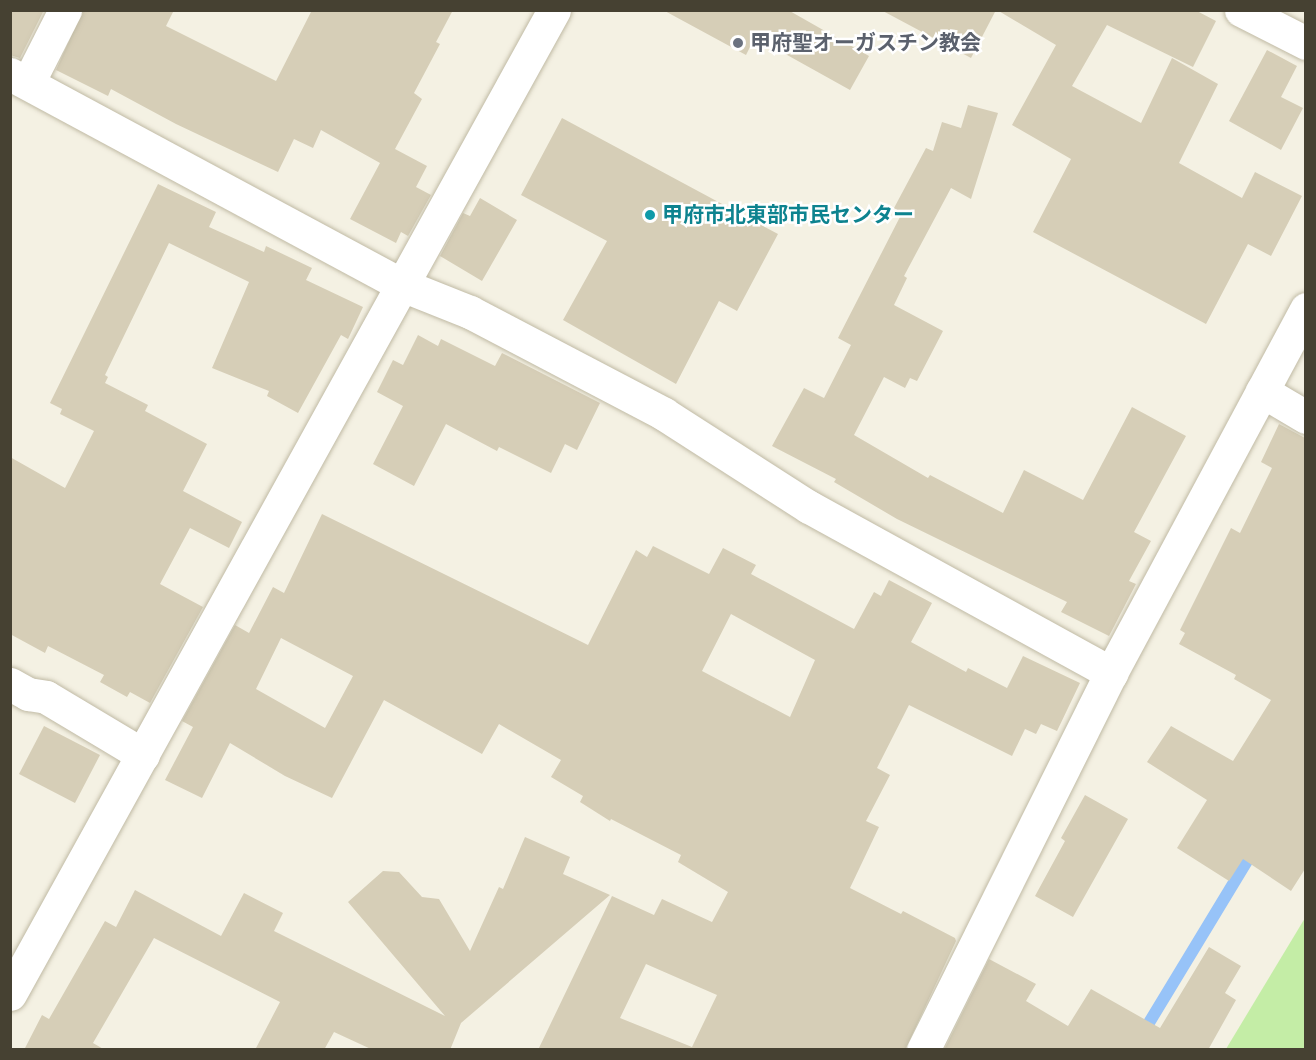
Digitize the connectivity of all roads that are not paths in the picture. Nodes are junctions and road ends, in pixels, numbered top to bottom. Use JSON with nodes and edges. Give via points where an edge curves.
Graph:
{"nodes":[{"id":1,"x":65,"y":10,"type":"edge"},
{"id":2,"x":554,"y":10,"type":"edge"},
{"id":3,"x":1241,"y":10,"type":"edge"},
{"id":4,"x":1305,"y":43,"type":"edge"},
{"id":5,"x":19,"y":78,"type":"edge"},
{"id":6,"x":402,"y":285,"type":"junction"},
{"id":7,"x":1305,"y":309,"type":"edge"},
{"id":8,"x":1262,"y":391,"type":"junction"},
{"id":9,"x":1305,"y":417,"type":"edge"},
{"id":10,"x":1111,"y":673,"type":"junction"},
{"id":11,"x":10,"y":684,"type":"edge"},
{"id":12,"x":143,"y":755,"type":"junction"},
{"id":13,"x":10,"y":994,"type":"edge"},
{"id":14,"x":923,"y":1050,"type":"edge"}],
"edges":[{"from":1,"to":5,"type":"street"},
{"from":2,"to":6,"type":"street"},
{"from":3,"to":4,"type":"street"},
{"from":5,"to":6,"type":"street"},
{"from":6,"to":10,"type":"street","via":[[470,312],[664,414],[809,507]]},
{"from":6,"to":12,"type":"street"},
{"from":7,"to":8,"type":"street"},
{"from":8,"to":9,"type":"street"},
{"from":8,"to":10,"type":"street"},
{"from":10,"to":14,"type":"street"},
{"from":11,"to":12,"type":"street","via":[[28,694],[46,697]]},
{"from":12,"to":13,"type":"street"}]}
